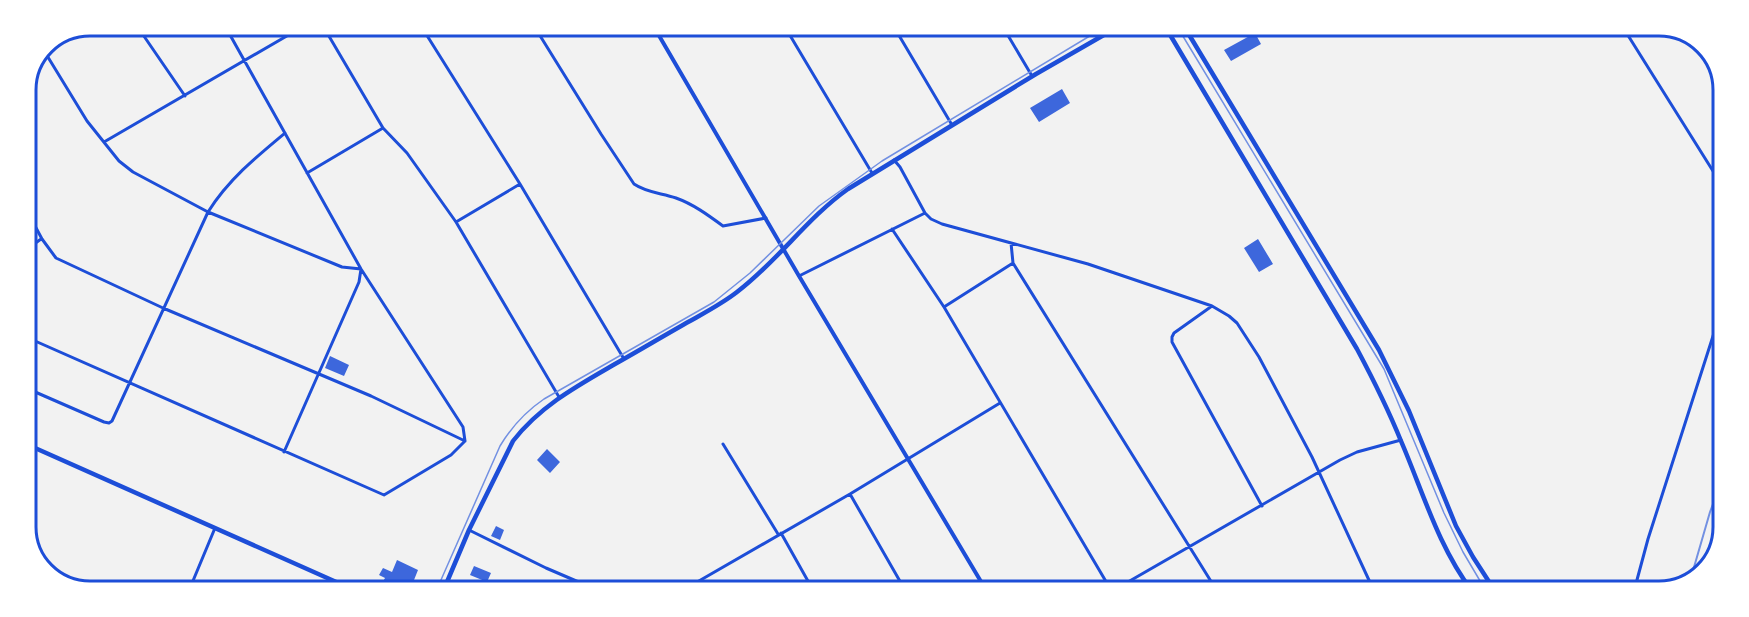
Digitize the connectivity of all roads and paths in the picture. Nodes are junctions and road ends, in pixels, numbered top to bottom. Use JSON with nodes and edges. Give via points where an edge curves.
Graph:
{"nodes":[{"id":1,"x":144,"y":36,"type":"edge"},
{"id":2,"x":231,"y":36,"type":"edge"},
{"id":3,"x":286,"y":36,"type":"edge"},
{"id":4,"x":329,"y":36,"type":"edge"},
{"id":5,"x":427,"y":36,"type":"edge"},
{"id":6,"x":540,"y":36,"type":"edge"},
{"id":7,"x":659,"y":36,"type":"edge"},
{"id":8,"x":789,"y":36,"type":"edge"},
{"id":9,"x":899,"y":36,"type":"edge"},
{"id":10,"x":1008,"y":36,"type":"edge"},
{"id":11,"x":1102,"y":36,"type":"edge"},
{"id":12,"x":1171,"y":36,"type":"edge"},
{"id":13,"x":1190,"y":36,"type":"edge"},
{"id":14,"x":1628,"y":36,"type":"edge"},
{"id":15,"x":48,"y":57,"type":"edge"},
{"id":16,"x":244,"y":60,"type":"junction"},
{"id":17,"x":1032,"y":76,"type":"junction"},
{"id":18,"x":185,"y":96,"type":"junction"},
{"id":19,"x":952,"y":125,"type":"junction"},
{"id":20,"x":383,"y":128,"type":"junction"},
{"id":21,"x":285,"y":133,"type":"junction"},
{"id":22,"x":104,"y":142,"type":"junction"},
{"id":23,"x":894,"y":160,"type":"junction"},
{"id":24,"x":1713,"y":171,"type":"edge"},
{"id":25,"x":307,"y":173,"type":"junction"},
{"id":26,"x":872,"y":173,"type":"junction"},
{"id":27,"x":520,"y":184,"type":"junction"},
{"id":28,"x":208,"y":212,"type":"junction"},
{"id":29,"x":926,"y":213,"type":"junction"},
{"id":30,"x":766,"y":218,"type":"junction"},
{"id":31,"x":456,"y":222,"type":"junction"},
{"id":32,"x":36,"y":228,"type":"edge"},
{"id":33,"x":892,"y":229,"type":"junction"},
{"id":34,"x":42,"y":239,"type":"junction"},
{"id":35,"x":1011,"y":242,"type":"junction"},
{"id":36,"x":36,"y":243,"type":"edge"},
{"id":37,"x":784,"y":250,"type":"junction"},
{"id":38,"x":1013,"y":263,"type":"junction"},
{"id":39,"x":361,"y":270,"type":"junction"},
{"id":40,"x":799,"y":276,"type":"junction"},
{"id":41,"x":1212,"y":306,"type":"junction"},
{"id":42,"x":944,"y":307,"type":"junction"},
{"id":43,"x":163,"y":308,"type":"junction"},
{"id":44,"x":1713,"y":336,"type":"edge"},
{"id":45,"x":36,"y":341,"type":"edge"},
{"id":46,"x":624,"y":359,"type":"junction"},
{"id":47,"x":318,"y":374,"type":"junction"},
{"id":48,"x":129,"y":383,"type":"junction"},
{"id":49,"x":36,"y":392,"type":"edge"},
{"id":50,"x":559,"y":397,"type":"junction"},
{"id":51,"x":1000,"y":403,"type":"junction"},
{"id":52,"x":1401,"y":440,"type":"junction"},
{"id":53,"x":465,"y":441,"type":"junction"},
{"id":54,"x":723,"y":444,"type":"dead end"},
{"id":55,"x":36,"y":448,"type":"edge"},
{"id":56,"x":285,"y":452,"type":"junction"},
{"id":57,"x":908,"y":459,"type":"junction"},
{"id":58,"x":1320,"y":473,"type":"junction"},
{"id":59,"x":850,"y":494,"type":"junction"},
{"id":60,"x":1262,"y":506,"type":"junction"},
{"id":61,"x":215,"y":528,"type":"junction"},
{"id":62,"x":469,"y":530,"type":"junction"},
{"id":63,"x":779,"y":533,"type":"junction"},
{"id":64,"x":1191,"y":546,"type":"junction"},
{"id":65,"x":193,"y":581,"type":"edge"},
{"id":66,"x":334,"y":581,"type":"edge"},
{"id":67,"x":447,"y":581,"type":"edge"},
{"id":68,"x":576,"y":581,"type":"edge"},
{"id":69,"x":700,"y":581,"type":"edge"},
{"id":70,"x":808,"y":581,"type":"edge"},
{"id":71,"x":900,"y":581,"type":"edge"},
{"id":72,"x":981,"y":581,"type":"edge"},
{"id":73,"x":1107,"y":581,"type":"edge"},
{"id":74,"x":1128,"y":581,"type":"edge"},
{"id":75,"x":1211,"y":581,"type":"edge"},
{"id":76,"x":1369,"y":581,"type":"edge"},
{"id":77,"x":1466,"y":581,"type":"edge"},
{"id":78,"x":1488,"y":581,"type":"edge"},
{"id":79,"x":1637,"y":581,"type":"edge"}],
"edges":[{"from":1,"to":18,"type":"street"},
{"from":2,"to":16,"type":"street"},
{"from":3,"to":16,"type":"street"},
{"from":4,"to":20,"type":"street"},
{"from":5,"to":27,"type":"street"},
{"from":6,"to":30,"type":"street","via":[[634,184],[699,209],[723,226]]},
{"from":7,"to":30,"type":"street"},
{"from":8,"to":26,"type":"street"},
{"from":9,"to":19,"type":"street"},
{"from":10,"to":17,"type":"street"},
{"from":11,"to":17,"type":"main road"},
{"from":12,"to":52,"type":"main road","via":[[1357,349]]},
{"from":13,"to":78,"type":"main road","via":[[1379,350],[1417,429],[1456,526]]},
{"from":14,"to":24,"type":"street"},
{"from":15,"to":22,"type":"street","via":[[77,107]]},
{"from":16,"to":18,"type":"street"},
{"from":16,"to":21,"type":"street"},
{"from":17,"to":19,"type":"main road"},
{"from":18,"to":22,"type":"street"},
{"from":19,"to":23,"type":"main road"},
{"from":20,"to":25,"type":"street"},
{"from":20,"to":31,"type":"street","via":[[407,153]]},
{"from":21,"to":25,"type":"street"},
{"from":21,"to":28,"type":"street","via":[[232,179]]},
{"from":22,"to":28,"type":"street","via":[[133,172]]},
{"from":23,"to":26,"type":"main road"},
{"from":23,"to":29,"type":"street"},
{"from":25,"to":39,"type":"street"},
{"from":26,"to":37,"type":"main road","via":[[836,197]]},
{"from":27,"to":31,"type":"street"},
{"from":27,"to":46,"type":"street"},
{"from":28,"to":39,"type":"street","via":[[342,267]]},
{"from":28,"to":43,"type":"street"},
{"from":29,"to":33,"type":"street"},
{"from":29,"to":35,"type":"street","via":[[942,224]]},
{"from":30,"to":37,"type":"street"},
{"from":31,"to":50,"type":"street"},
{"from":32,"to":34,"type":"street"},
{"from":33,"to":40,"type":"street"},
{"from":33,"to":42,"type":"street"},
{"from":34,"to":36,"type":"street"},
{"from":34,"to":43,"type":"street","via":[[56,258]]},
{"from":35,"to":38,"type":"street"},
{"from":35,"to":41,"type":"street"},
{"from":37,"to":40,"type":"street"},
{"from":37,"to":46,"type":"main road","via":[[736,293]]},
{"from":38,"to":42,"type":"street"},
{"from":38,"to":64,"type":"street"},
{"from":39,"to":47,"type":"street"},
{"from":39,"to":53,"type":"street","via":[[463,427]]},
{"from":40,"to":57,"type":"street"},
{"from":41,"to":58,"type":"street","via":[[1229,316],[1246,335]]},
{"from":41,"to":60,"type":"street","via":[[1174,333],[1172,342]]},
{"from":42,"to":51,"type":"street"},
{"from":43,"to":47,"type":"street"},
{"from":43,"to":48,"type":"street"},
{"from":44,"to":79,"type":"street"},
{"from":45,"to":48,"type":"street"},
{"from":46,"to":50,"type":"main road"},
{"from":47,"to":53,"type":"street"},
{"from":47,"to":56,"type":"street"},
{"from":48,"to":49,"type":"street","via":[[109,423]]},
{"from":48,"to":56,"type":"street"},
{"from":50,"to":62,"type":"main road","via":[[513,441]]},
{"from":51,"to":57,"type":"street"},
{"from":51,"to":73,"type":"street"},
{"from":52,"to":58,"type":"street","via":[[1357,453]]},
{"from":52,"to":77,"type":"main road","via":[[1447,552]]},
{"from":53,"to":56,"type":"street","via":[[452,455],[384,495]]},
{"from":54,"to":63,"type":"street"},
{"from":55,"to":61,"type":"main road"},
{"from":57,"to":59,"type":"street"},
{"from":57,"to":72,"type":"street"},
{"from":58,"to":60,"type":"street"},
{"from":58,"to":76,"type":"street"},
{"from":59,"to":63,"type":"street"},
{"from":59,"to":71,"type":"street"},
{"from":60,"to":64,"type":"street"},
{"from":61,"to":65,"type":"street"},
{"from":61,"to":66,"type":"main road"},
{"from":62,"to":67,"type":"main road"},
{"from":62,"to":68,"type":"street"},
{"from":63,"to":69,"type":"street"},
{"from":63,"to":70,"type":"street"},
{"from":64,"to":74,"type":"street"},
{"from":64,"to":75,"type":"street"}]}
